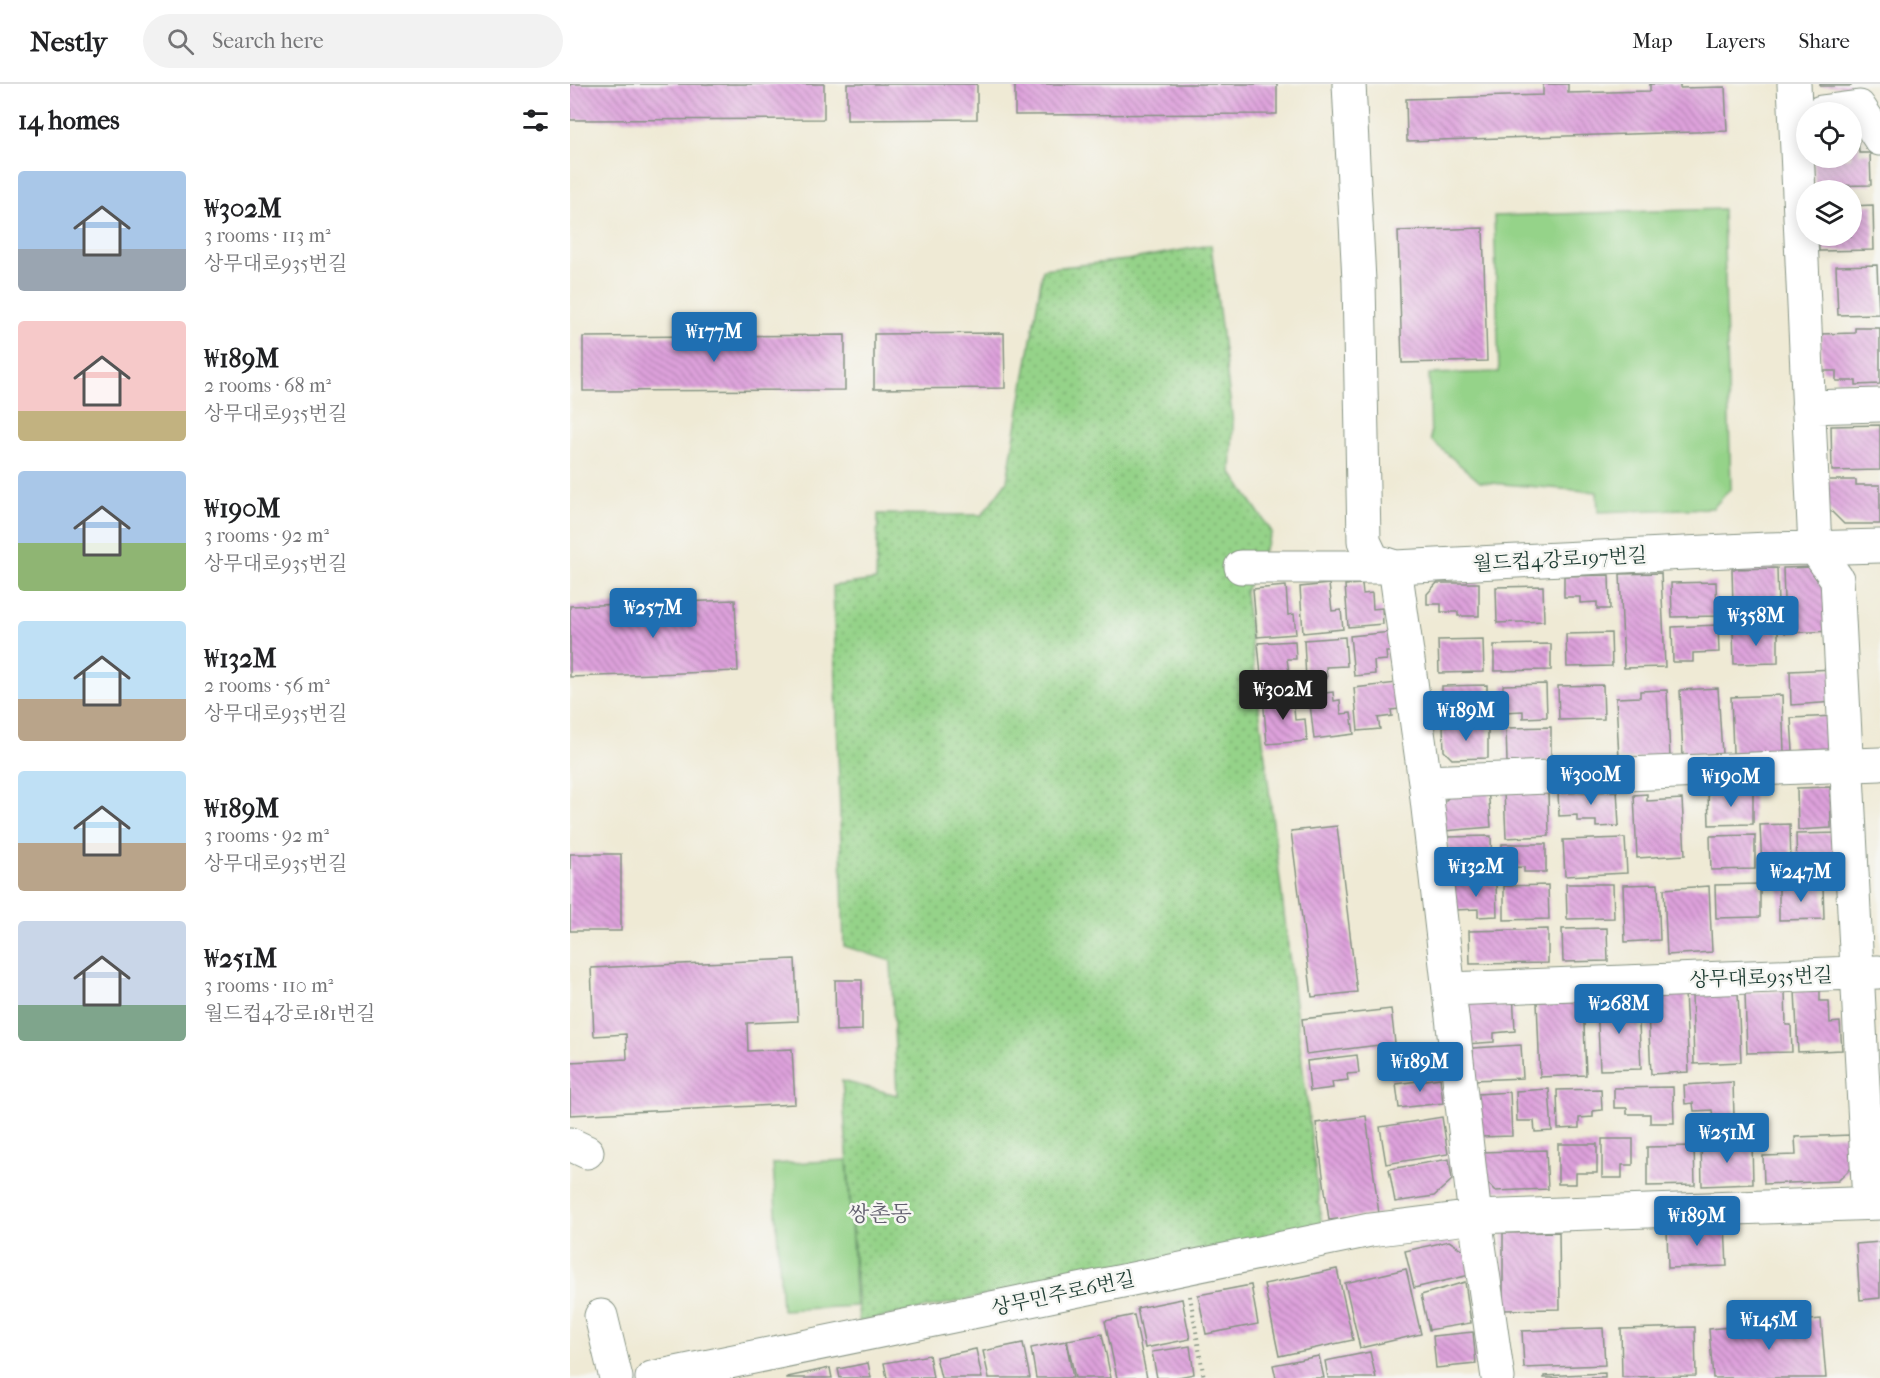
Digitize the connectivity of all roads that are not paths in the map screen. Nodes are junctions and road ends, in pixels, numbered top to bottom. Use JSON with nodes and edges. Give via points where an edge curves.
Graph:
{"nodes":[{"id":1,"x":1349,"y":84,"type":"edge"},
{"id":2,"x":1794,"y":84,"type":"edge"},
{"id":3,"x":1802,"y":102,"type":"edge"},
{"id":4,"x":1862,"y":111,"type":"edge"},
{"id":5,"x":1880,"y":138,"type":"edge"},
{"id":6,"x":1807,"y":168,"type":"edge"},
{"id":7,"x":1880,"y":405,"type":"edge"},
{"id":8,"x":1808,"y":407,"type":"junction"},
{"id":9,"x":1880,"y":546,"type":"edge"},
{"id":10,"x":1815,"y":548,"type":"junction"},
{"id":11,"x":1241,"y":567,"type":"dead end"},
{"id":12,"x":1395,"y":567,"type":"junction"},
{"id":13,"x":1880,"y":764,"type":"edge"},
{"id":14,"x":1848,"y":765,"type":"junction"},
{"id":15,"x":1425,"y":782,"type":"junction"},
{"id":16,"x":1869,"y":972,"type":"edge"},
{"id":17,"x":1449,"y":989,"type":"junction"},
{"id":18,"x":1875,"y":1203,"type":"edge"},
{"id":19,"x":1475,"y":1217,"type":"junction"},
{"id":20,"x":602,"y":1316,"type":"dead end"},
{"id":21,"x":616,"y":1378,"type":"edge"},
{"id":22,"x":652,"y":1378,"type":"edge"},
{"id":23,"x":1498,"y":1378,"type":"edge"}],
"edges":[{"from":1,"to":12,"type":"street","via":[[1359,281],[1364,541],[1373,560]]},
{"from":2,"to":3,"type":"street"},
{"from":4,"to":5,"type":"street"},
{"from":6,"to":8,"type":"street"},
{"from":7,"to":8,"type":"street"},
{"from":8,"to":10,"type":"street"},
{"from":9,"to":10,"type":"street","name":"월드컵4강로197번길"},
{"from":10,"to":12,"type":"street","name":"월드컵4강로197번길"},
{"from":10,"to":14,"type":"street","via":[[1837,579]]},
{"from":11,"to":12,"type":"street","name":"월드컵4강로197번길"},
{"from":12,"to":15,"type":"street"},
{"from":13,"to":14,"type":"street"},
{"from":14,"to":15,"type":"street"},
{"from":14,"to":16,"type":"street"},
{"from":15,"to":17,"type":"street"},
{"from":16,"to":17,"type":"street","name":"상무대로935번길"},
{"from":16,"to":18,"type":"street"},
{"from":17,"to":19,"type":"street"},
{"from":18,"to":19,"type":"street","name":"상무민주로6번길"},
{"from":19,"to":22,"type":"street","name":"상무민주로6번길","via":[[1370,1230]]},
{"from":19,"to":23,"type":"street"},
{"from":20,"to":21,"type":"street"}]}
